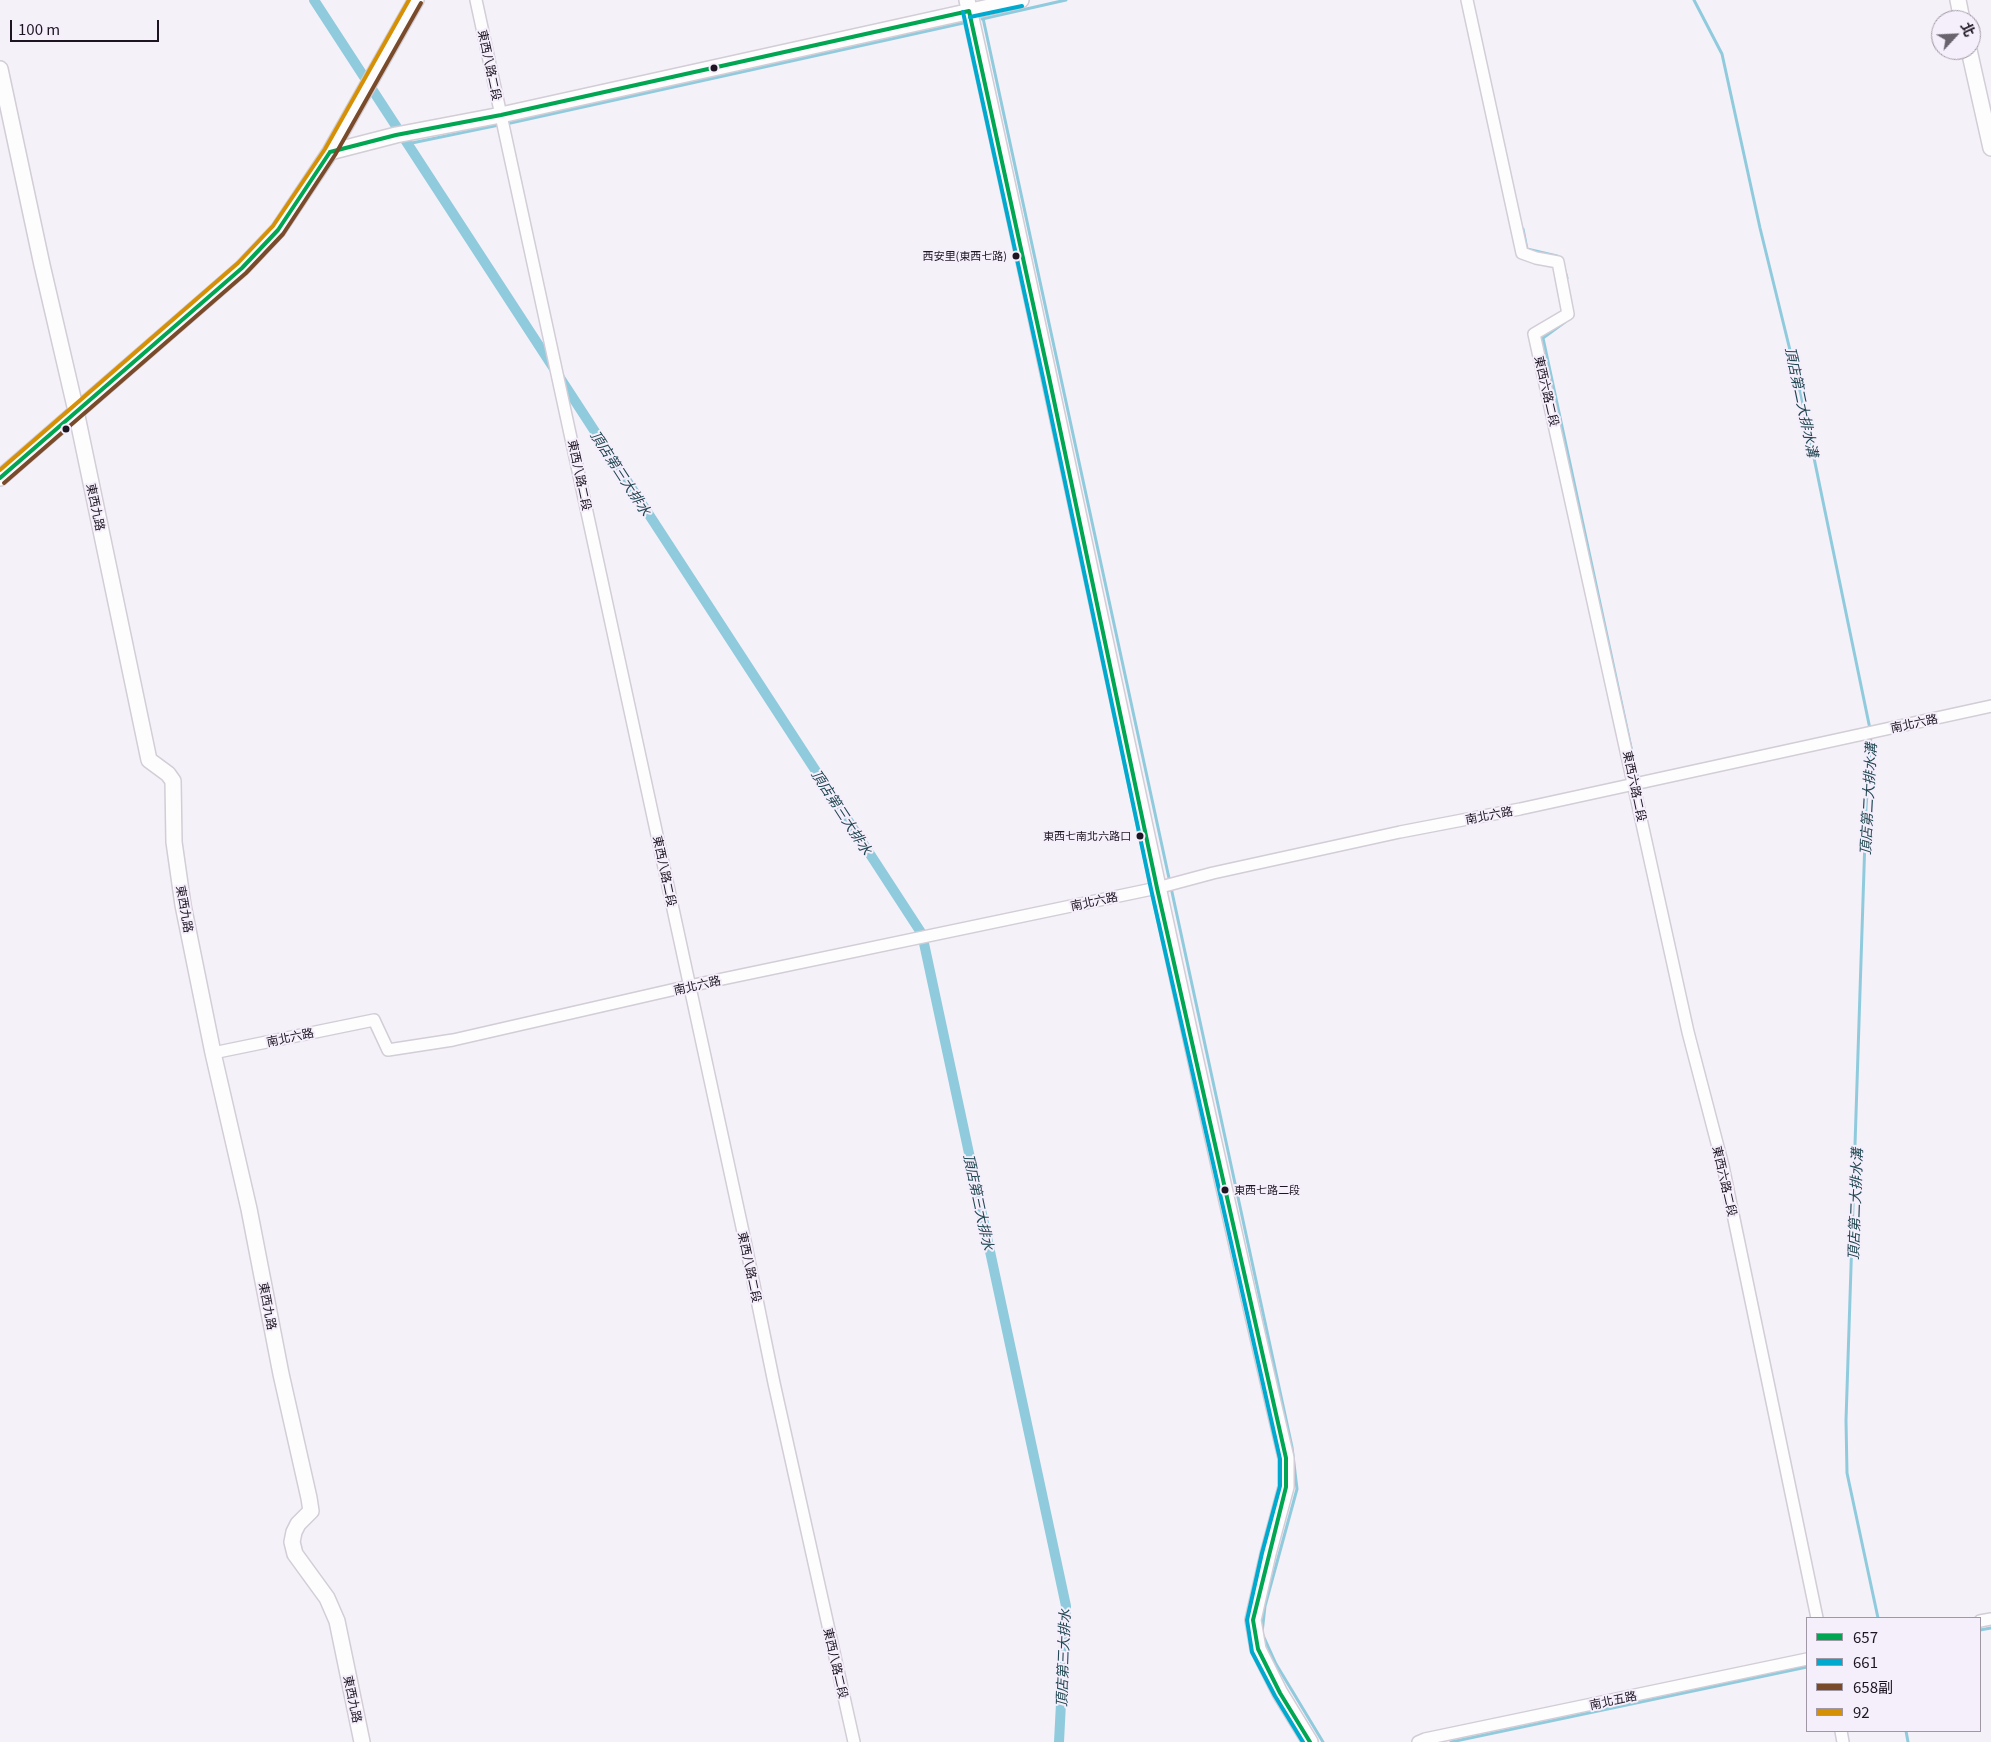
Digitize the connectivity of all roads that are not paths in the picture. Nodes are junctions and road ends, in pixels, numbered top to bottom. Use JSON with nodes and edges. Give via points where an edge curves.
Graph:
{"nodes":[{"id":1,"x":416,"y":0,"type":"edge"},
{"id":2,"x":476,"y":0,"type":"edge"},
{"id":3,"x":1020,"y":0,"type":"edge"},
{"id":4,"x":1468,"y":0,"type":"edge"},
{"id":5,"x":968,"y":6,"type":"edge"},
{"id":6,"x":1971,"y":60,"type":"edge"},
{"id":7,"x":0,"y":68,"type":"edge"},
{"id":8,"x":501,"y":115,"type":"junction"},
{"id":9,"x":1991,"y":148,"type":"edge"},
{"id":10,"x":330,"y":152,"type":"junction"},
{"id":11,"x":76,"y":412,"type":"junction"},
{"id":12,"x":0,"y":478,"type":"edge"},
{"id":13,"x":1991,"y":706,"type":"edge"},
{"id":14,"x":1634,"y":784,"type":"junction"},
{"id":15,"x":1157,"y":888,"type":"junction"},
{"id":16,"x":690,"y":986,"type":"junction"},
{"id":17,"x":213,"y":1053,"type":"junction"},
{"id":18,"x":1817,"y":1617,"type":"edge"},
{"id":19,"x":1806,"y":1659,"type":"edge"},
{"id":20,"x":362,"y":1742,"type":"edge"},
{"id":21,"x":854,"y":1742,"type":"edge"},
{"id":22,"x":1310,"y":1742,"type":"edge"},
{"id":23,"x":1418,"y":1742,"type":"edge"}],
"edges":[{"from":1,"to":10,"type":"street"},
{"from":2,"to":8,"type":"street","name":"東西八路二段"},
{"from":3,"to":5,"type":"street"},
{"from":4,"to":14,"type":"street","name":"東西六路二段","via":[[1522,253],[1558,262],[1568,314],[1534,334]]},
{"from":5,"to":8,"type":"street"},
{"from":5,"to":15,"type":"street"},
{"from":6,"to":9,"type":"street"},
{"from":7,"to":11,"type":"street","name":"東西九路"},
{"from":8,"to":10,"type":"street","via":[[396,135]]},
{"from":8,"to":16,"type":"street","name":"東西八路二段"},
{"from":10,"to":11,"type":"street","via":[[278,230],[242,268]]},
{"from":11,"to":12,"type":"street"},
{"from":11,"to":17,"type":"street","name":"東西九路","via":[[149,760],[173,781],[174,842]]},
{"from":13,"to":14,"type":"street","name":"南北六路"},
{"from":14,"to":15,"type":"street","name":"南北六路","via":[[1381,836]]},
{"from":14,"to":18,"type":"street","name":"東西六路二段","via":[[1688,1032],[1723,1166]]},
{"from":15,"to":16,"type":"street","name":"南北六路"},
{"from":15,"to":22,"type":"street","via":[[1286,1458],[1286,1487],[1253,1620],[1258,1649]]},
{"from":16,"to":17,"type":"street","name":"南北六路","via":[[452,1040],[403,1048],[388,1050],[374,1020]]},
{"from":16,"to":21,"type":"street","name":"東西八路二段"},
{"from":17,"to":20,"type":"street","name":"東西九路","via":[[310,1498],[311,1511],[298,1524],[292,1542],[295,1554],[327,1598],[337,1621]]},
{"from":19,"to":23,"type":"street","name":"南北五路"}]}
